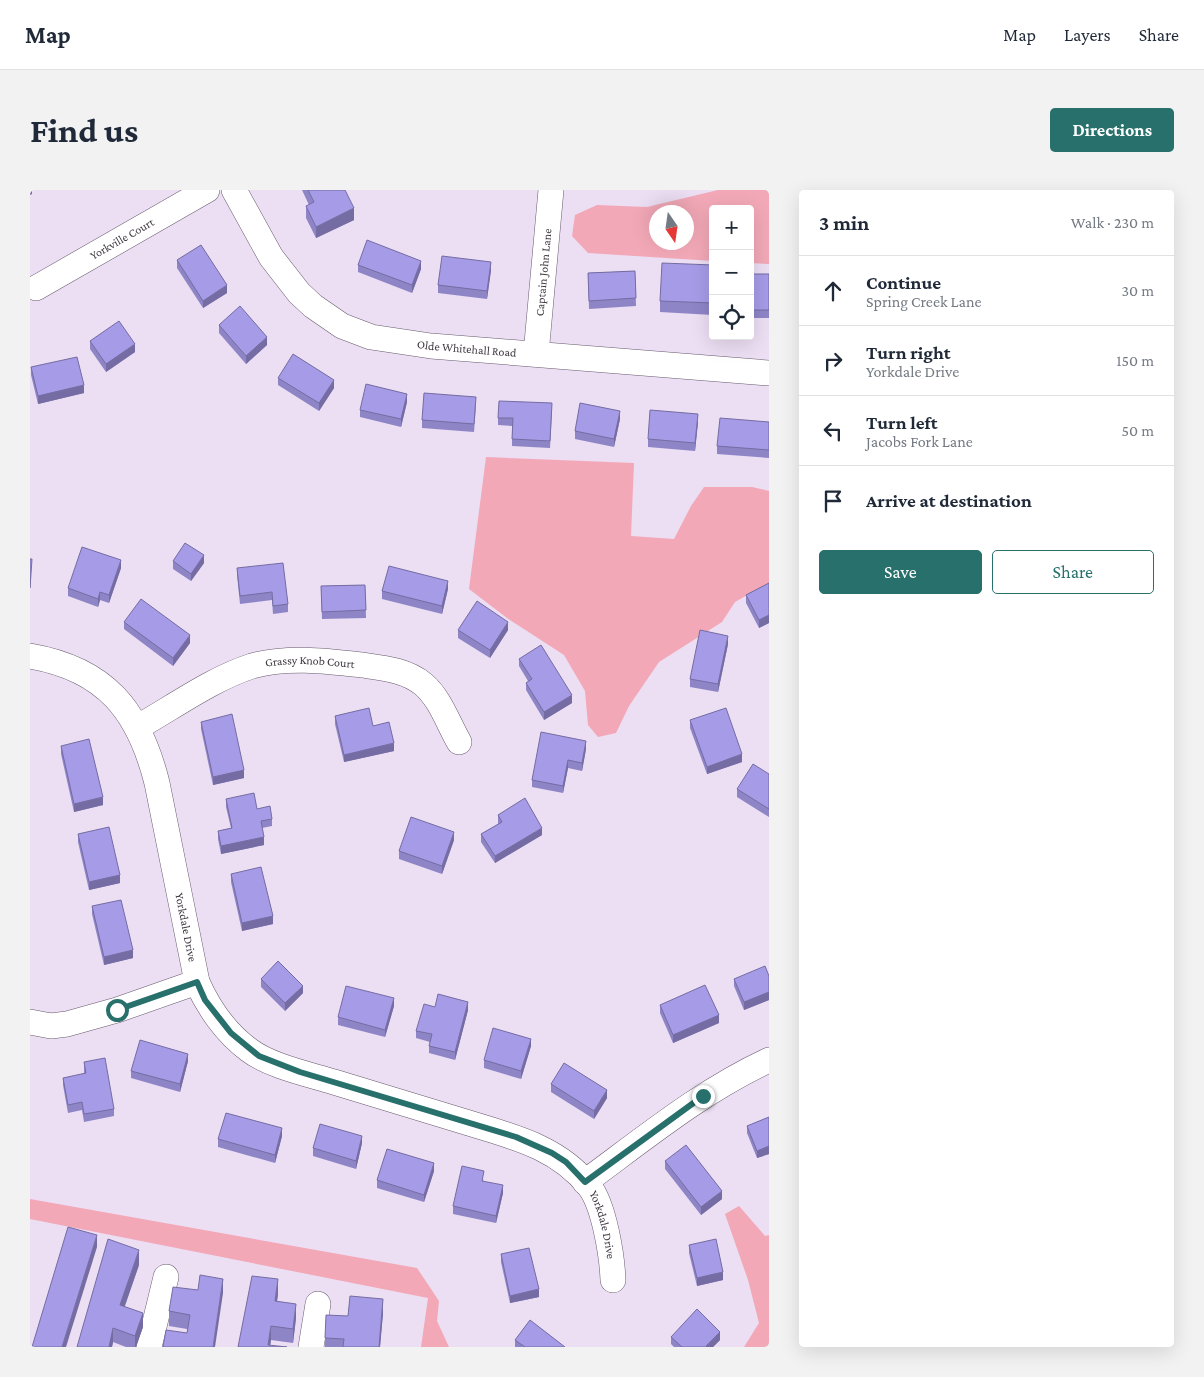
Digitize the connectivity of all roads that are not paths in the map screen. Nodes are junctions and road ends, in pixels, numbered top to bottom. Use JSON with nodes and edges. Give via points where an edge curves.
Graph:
{"nodes":[{"id":1,"x":207,"y":190,"type":"edge"},
{"id":2,"x":234,"y":190,"type":"edge"},
{"id":3,"x":551,"y":190,"type":"edge"},
{"id":4,"x":36,"y":288,"type":"dead end"},
{"id":5,"x":536,"y":354,"type":"junction"},
{"id":6,"x":769,"y":373,"type":"edge"},
{"id":7,"x":30,"y":656,"type":"edge"},
{"id":8,"x":138,"y":727,"type":"junction"},
{"id":9,"x":459,"y":742,"type":"dead end"},
{"id":10,"x":197,"y":982,"type":"junction"},
{"id":11,"x":30,"y":1022,"type":"edge"},
{"id":12,"x":769,"y":1060,"type":"edge"},
{"id":13,"x":585,"y":1182,"type":"junction"},
{"id":14,"x":166,"y":1277,"type":"dead end"},
{"id":15,"x":613,"y":1280,"type":"dead end"},
{"id":16,"x":318,"y":1304,"type":"dead end"},
{"id":17,"x":149,"y":1347,"type":"edge"},
{"id":18,"x":311,"y":1347,"type":"edge"}],
"edges":[{"from":1,"to":4,"type":"street","name":"Yorkville Court"},
{"from":2,"to":5,"type":"street","name":"Olde Whitehall Road","via":[[286,278],[312,306],[342,326],[387,340]]},
{"from":3,"to":5,"type":"street","name":"Captain John Lane"},
{"from":5,"to":6,"type":"street","name":"Olde Whitehall Road"},
{"from":7,"to":8,"type":"street","name":"Yorkdale Drive","via":[[50,659],[90,676],[112,691]]},
{"from":8,"to":9,"type":"street","name":"Grassy Knob Court","via":[[224,678],[253,666],[298,660],[390,669],[413,677],[435,697]]},
{"from":8,"to":10,"type":"street","name":"Yorkdale Drive","via":[[157,783]]},
{"from":10,"to":11,"type":"street","via":[[66,1024],[51,1026]]},
{"from":10,"to":13,"type":"street","name":"Yorkdale Drive","via":[[205,1000],[231,1033],[259,1056],[300,1072],[516,1137],[566,1162]]},
{"from":12,"to":13,"type":"street","via":[[703,1096]]},
{"from":13,"to":15,"type":"street","name":"Yorkdale Drive","via":[[597,1200],[612,1255]]},
{"from":14,"to":17,"type":"street"},
{"from":16,"to":18,"type":"street"}]}
